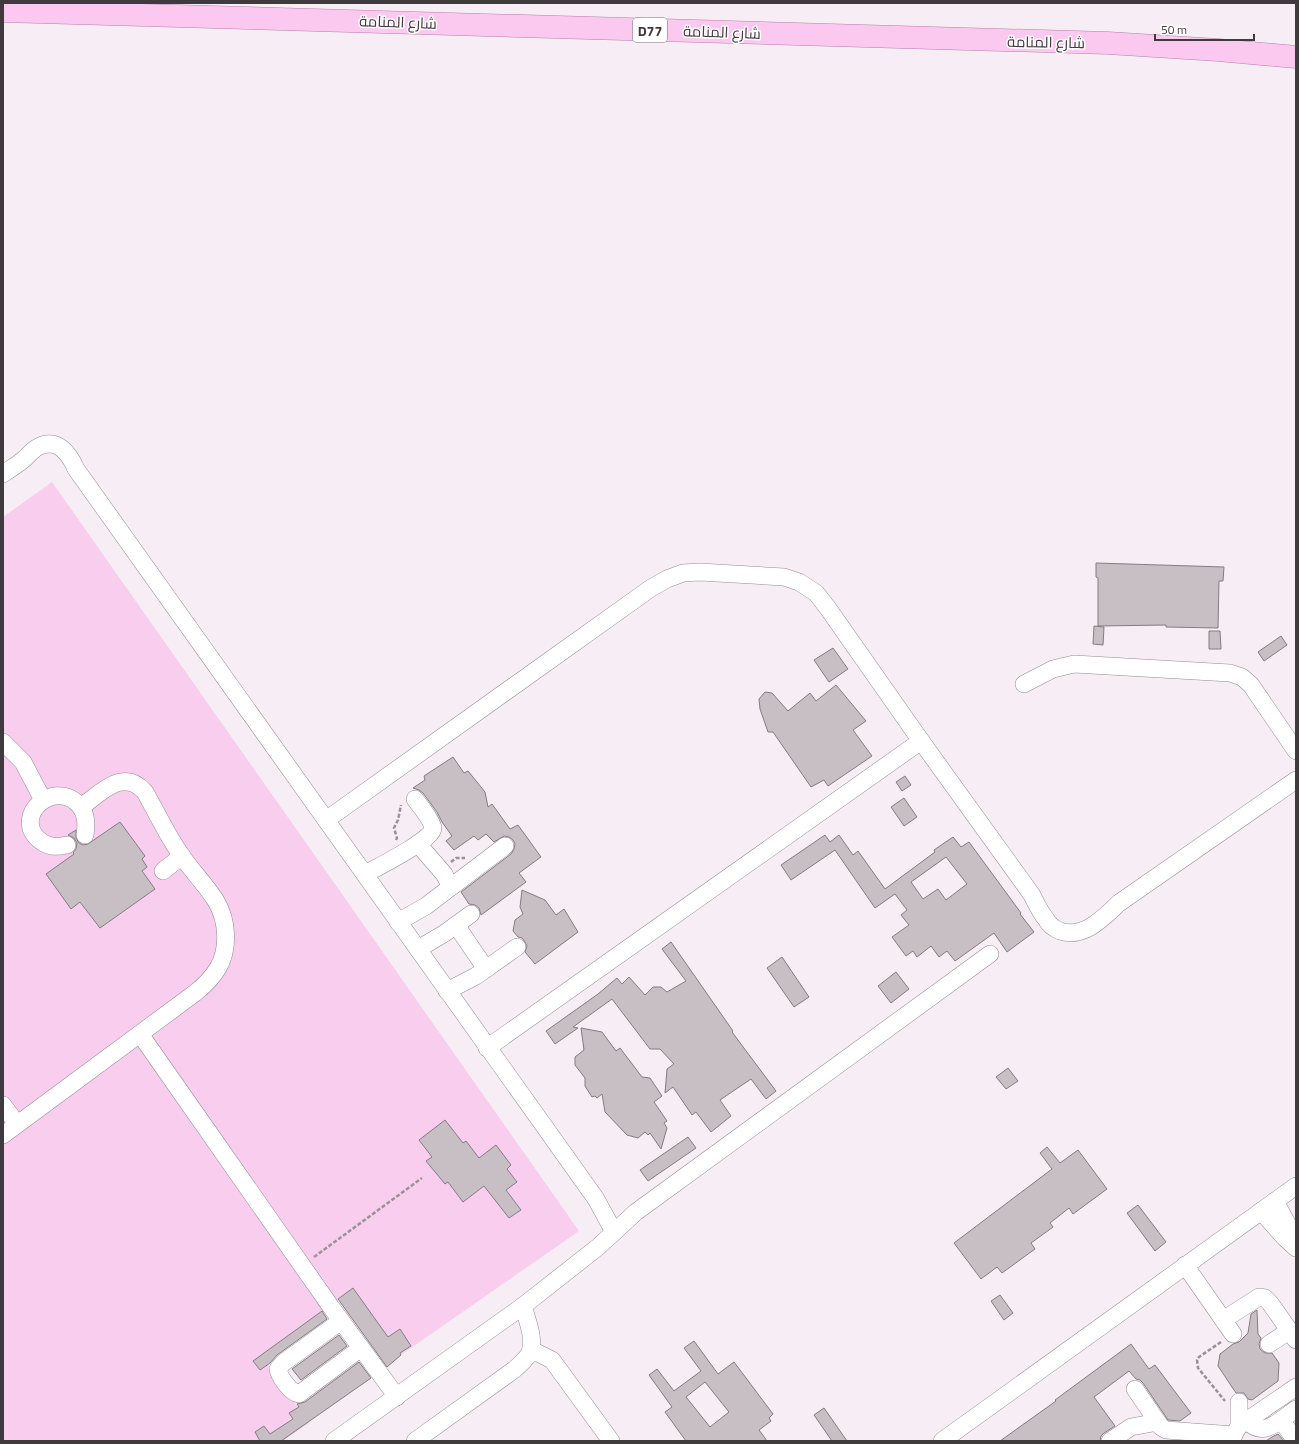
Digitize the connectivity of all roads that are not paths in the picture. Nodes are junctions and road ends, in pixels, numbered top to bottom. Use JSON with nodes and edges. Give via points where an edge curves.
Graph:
{"nodes":[{"id":1,"x":3,"y":11,"type":"edge"},
{"id":2,"x":1296,"y":57,"type":"edge"},
{"id":3,"x":3,"y":474,"type":"edge"},
{"id":4,"x":1024,"y":684,"type":"dead end"},
{"id":5,"x":921,"y":741,"type":"junction"},
{"id":6,"x":3,"y":742,"type":"edge"},
{"id":7,"x":1296,"y":751,"type":"edge"},
{"id":8,"x":1296,"y":780,"type":"edge"},
{"id":9,"x":415,"y":799,"type":"road end"},
{"id":10,"x":43,"y":800,"type":"junction"},
{"id":11,"x":81,"y":807,"type":"junction"},
{"id":12,"x":326,"y":820,"type":"junction"},
{"id":13,"x":85,"y":835,"type":"dead end"},
{"id":14,"x":418,"y":844,"type":"junction"},
{"id":15,"x":67,"y":845,"type":"dead end"},
{"id":16,"x":505,"y":846,"type":"dead end"},
{"id":17,"x":182,"y":856,"type":"junction"},
{"id":18,"x":163,"y":871,"type":"dead end"},
{"id":19,"x":365,"y":874,"type":"junction"},
{"id":20,"x":451,"y":887,"type":"junction"},
{"id":21,"x":471,"y":914,"type":"dead end"},
{"id":22,"x":398,"y":922,"type":"junction"},
{"id":23,"x":456,"y":925,"type":"junction"},
{"id":24,"x":517,"y":947,"type":"dead end"},
{"id":25,"x":418,"y":949,"type":"junction"},
{"id":26,"x":990,"y":954,"type":"dead end"},
{"id":27,"x":486,"y":969,"type":"junction"},
{"id":28,"x":447,"y":991,"type":"junction"},
{"id":29,"x":140,"y":1034,"type":"junction"},
{"id":30,"x":487,"y":1048,"type":"junction"},
{"id":31,"x":3,"y":1105,"type":"edge"},
{"id":32,"x":17,"y":1124,"type":"junction"},
{"id":33,"x":3,"y":1135,"type":"edge"},
{"id":34,"x":1296,"y":1186,"type":"edge"},
{"id":35,"x":596,"y":1199,"type":"junction"},
{"id":36,"x":1268,"y":1206,"type":"junction"},
{"id":37,"x":636,"y":1212,"type":"junction"},
{"id":38,"x":614,"y":1232,"type":"junction"},
{"id":39,"x":1296,"y":1240,"type":"edge"},
{"id":40,"x":1296,"y":1248,"type":"edge"},
{"id":41,"x":1185,"y":1265,"type":"junction"},
{"id":42,"x":523,"y":1306,"type":"junction"},
{"id":43,"x":1224,"y":1320,"type":"junction"},
{"id":44,"x":341,"y":1321,"type":"junction"},
{"id":45,"x":1233,"y":1334,"type":"road end"},
{"id":46,"x":1293,"y":1335,"type":"edge"},
{"id":47,"x":1269,"y":1344,"type":"dead end"},
{"id":48,"x":361,"y":1348,"type":"junction"},
{"id":49,"x":530,"y":1353,"type":"junction"},
{"id":50,"x":1296,"y":1387,"type":"edge"},
{"id":51,"x":1135,"y":1389,"type":"dead end"},
{"id":52,"x":397,"y":1397,"type":"junction"},
{"id":53,"x":1296,"y":1409,"type":"edge"},
{"id":54,"x":1281,"y":1420,"type":"junction"},
{"id":55,"x":1158,"y":1422,"type":"junction"},
{"id":56,"x":1238,"y":1422,"type":"edge"},
{"id":57,"x":334,"y":1441,"type":"edge"},
{"id":58,"x":415,"y":1441,"type":"edge"},
{"id":59,"x":611,"y":1441,"type":"edge"},
{"id":60,"x":942,"y":1441,"type":"edge"},
{"id":61,"x":1110,"y":1441,"type":"edge"},
{"id":62,"x":1296,"y":1441,"type":"edge"}],
"edges":[{"from":1,"to":2,"type":"main road","name":"شارع المنامة","number":"D77","via":[[1108,43]]},
{"from":3,"to":12,"type":"street","via":[[37,448],[49,445],[66,452]]},
{"from":4,"to":7,"type":"street","via":[[1053,669],[1074,664],[1230,673],[1242,677],[1251,685]]},
{"from":5,"to":8,"type":"street","via":[[1032,895],[1046,920],[1051,926],[1073,933],[1098,922],[1119,903]]},
{"from":5,"to":12,"type":"street","via":[[816,593],[800,582],[784,577],[683,573],[651,588]]},
{"from":5,"to":30,"type":"street"},
{"from":6,"to":10,"type":"street","via":[[23,762]]},
{"from":9,"to":14,"type":"street","via":[[433,826],[432,833]]},
{"from":10,"to":11,"type":"street","via":[[63,796]]},
{"from":10,"to":15,"type":"street","via":[[32,814],[34,834],[42,843],[53,846]]},
{"from":11,"to":13,"type":"street","via":[[85,818]]},
{"from":11,"to":17,"type":"street","via":[[114,784],[131,781],[145,792]]},
{"from":12,"to":19,"type":"street"},
{"from":14,"to":19,"type":"street"},
{"from":14,"to":20,"type":"street","via":[[444,874]]},
{"from":16,"to":20,"type":"street"},
{"from":17,"to":18,"type":"street"},
{"from":17,"to":29,"type":"street","via":[[217,903],[226,935],[224,952],[218,968],[208,982]]},
{"from":19,"to":22,"type":"street"},
{"from":20,"to":22,"type":"street","via":[[426,906]]},
{"from":21,"to":23,"type":"street"},
{"from":22,"to":25,"type":"street"},
{"from":23,"to":25,"type":"street"},
{"from":23,"to":27,"type":"street"},
{"from":24,"to":27,"type":"street"},
{"from":25,"to":28,"type":"street"},
{"from":26,"to":37,"type":"street"},
{"from":27,"to":28,"type":"street"},
{"from":28,"to":30,"type":"street"},
{"from":29,"to":32,"type":"street"},
{"from":29,"to":44,"type":"street"},
{"from":30,"to":35,"type":"street"},
{"from":31,"to":32,"type":"street"},
{"from":32,"to":33,"type":"street"},
{"from":34,"to":36,"type":"street"},
{"from":35,"to":37,"type":"street","via":[[612,1208]]},
{"from":35,"to":38,"type":"street"},
{"from":36,"to":39,"type":"street"},
{"from":36,"to":40,"type":"street","via":[[1284,1236]]},
{"from":36,"to":41,"type":"street"},
{"from":37,"to":38,"type":"street"},
{"from":38,"to":42,"type":"street"},
{"from":41,"to":43,"type":"street"},
{"from":41,"to":60,"type":"street"},
{"from":42,"to":49,"type":"street","via":[[532,1342]]},
{"from":42,"to":52,"type":"street"},
{"from":43,"to":45,"type":"street"},
{"from":43,"to":46,"type":"street","via":[[1259,1297],[1265,1298]]},
{"from":44,"to":48,"type":"street"},
{"from":44,"to":48,"type":"street","via":[[283,1363],[278,1369],[281,1376],[293,1391],[299,1394]]},
{"from":46,"to":47,"type":"street"},
{"from":48,"to":52,"type":"street"},
{"from":49,"to":58,"type":"street","via":[[515,1369]]},
{"from":49,"to":59,"type":"street","via":[[538,1353],[552,1360]]},
{"from":50,"to":56,"type":"street"},
{"from":51,"to":55,"type":"street"},
{"from":52,"to":57,"type":"street"},
{"from":53,"to":54,"type":"street"},
{"from":54,"to":56,"type":"street","via":[[1266,1429]]},
{"from":54,"to":62,"type":"street"},
{"from":55,"to":56,"type":"street","via":[[1161,1427],[1171,1431]]},
{"from":55,"to":61,"type":"street","via":[[1131,1427]]}]}
